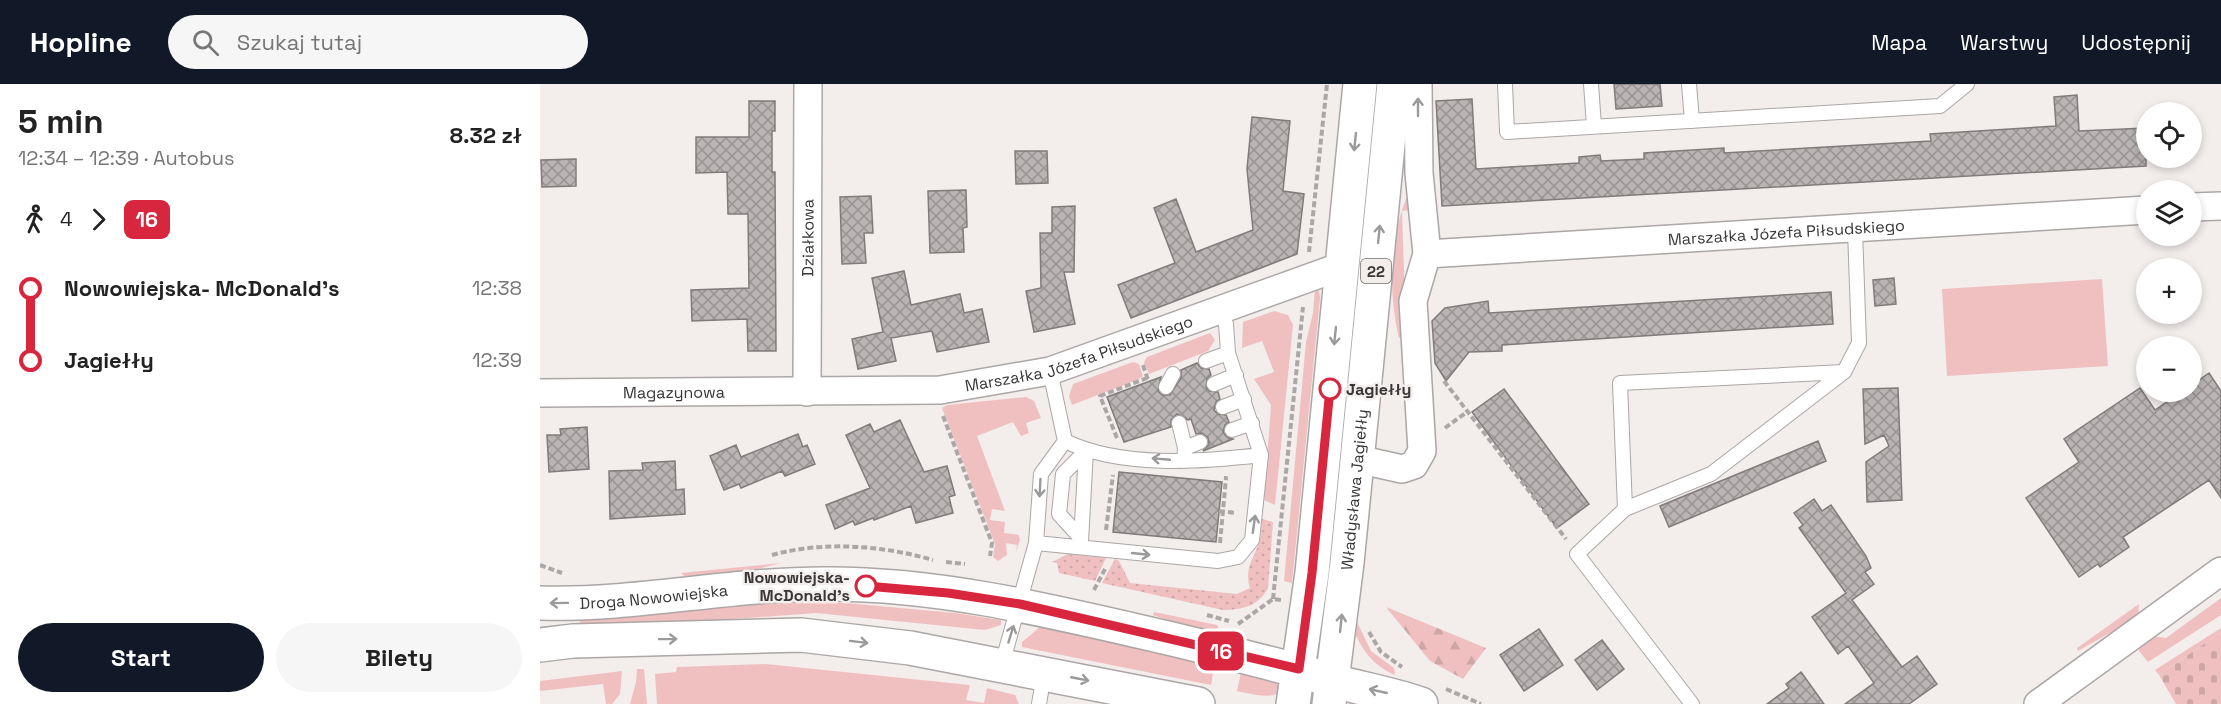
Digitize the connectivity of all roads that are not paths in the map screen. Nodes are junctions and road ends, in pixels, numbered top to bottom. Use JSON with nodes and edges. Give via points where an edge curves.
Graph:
{"nodes":[{"id":1,"x":808,"y":84,"type":"edge"},
{"id":2,"x":1360,"y":84,"type":"edge"},
{"id":3,"x":1394,"y":84,"type":"edge"},
{"id":4,"x":1418,"y":84,"type":"edge"},
{"id":5,"x":1505,"y":84,"type":"edge"},
{"id":6,"x":1591,"y":84,"type":"edge"},
{"id":7,"x":1689,"y":84,"type":"edge"},
{"id":8,"x":1967,"y":84,"type":"edge"},
{"id":9,"x":1692,"y":121,"type":"junction"},
{"id":10,"x":1594,"y":126,"type":"junction"},
{"id":11,"x":2221,"y":206,"type":"edge"},
{"id":12,"x":2202,"y":207,"type":"edge"},
{"id":13,"x":2136,"y":211,"type":"edge"},
{"id":14,"x":1854,"y":230,"type":"junction"},
{"id":15,"x":1427,"y":254,"type":"junction"},
{"id":16,"x":1342,"y":266,"type":"junction"},
{"id":17,"x":1223,"y":316,"type":"junction"},
{"id":18,"x":1228,"y":353,"type":"junction"},
{"id":19,"x":1206,"y":361,"type":"dead end"},
{"id":20,"x":1050,"y":371,"type":"junction"},
{"id":21,"x":1844,"y":372,"type":"junction"},
{"id":22,"x":1173,"y":374,"type":"dead end"},
{"id":23,"x":1236,"y":375,"type":"junction"},
{"id":24,"x":1214,"y":384,"type":"dead end"},
{"id":25,"x":1166,"y":387,"type":"dead end"},
{"id":26,"x":807,"y":392,"type":"junction"},
{"id":27,"x":540,"y":393,"type":"edge"},
{"id":28,"x":1244,"y":399,"type":"junction"},
{"id":29,"x":1223,"y":406,"type":"dead end"},
{"id":30,"x":1179,"y":423,"type":"dead end"},
{"id":31,"x":1252,"y":423,"type":"junction"},
{"id":32,"x":1232,"y":430,"type":"dead end"},
{"id":33,"x":1065,"y":441,"type":"junction"},
{"id":34,"x":1200,"y":442,"type":"dead end"},
{"id":35,"x":1086,"y":451,"type":"junction"},
{"id":36,"x":1184,"y":455,"type":"junction"},
{"id":37,"x":1261,"y":455,"type":"junction"},
{"id":38,"x":1357,"y":459,"type":"junction"},
{"id":39,"x":1625,"y":509,"type":"junction"},
{"id":40,"x":1081,"y":542,"type":"junction"},
{"id":41,"x":1036,"y":543,"type":"junction"},
{"id":42,"x":2221,"y":571,"type":"edge"},
{"id":43,"x":540,"y":603,"type":"edge"},
{"id":44,"x":1020,"y":604,"type":"junction"},
{"id":45,"x":540,"y":645,"type":"edge"},
{"id":46,"x":1002,"y":664,"type":"junction"},
{"id":47,"x":1299,"y":669,"type":"junction"},
{"id":48,"x":1045,"y":672,"type":"junction"},
{"id":49,"x":1332,"y":692,"type":"edge"},
{"id":50,"x":1430,"y":695,"type":"edge"},
{"id":51,"x":1039,"y":704,"type":"edge"},
{"id":52,"x":1198,"y":704,"type":"edge"},
{"id":53,"x":1293,"y":704,"type":"edge"},
{"id":54,"x":1692,"y":704,"type":"edge"},
{"id":55,"x":2038,"y":704,"type":"edge"}],
"edges":[{"from":1,"to":26,"type":"street","name":"Działkowa"},
{"from":2,"to":16,"type":"street","name":"Władysława Jagiełły","number":"22","one_way":true},
{"from":38,"to":3,"type":"street","name":"Władysława Jagiełły","number":"22","one_way":true},
{"from":15,"to":4,"type":"street","one_way":true,"via":[[1419,173]]},
{"from":5,"to":10,"type":"lane","via":[[1507,132]]},
{"from":6,"to":10,"type":"lane"},
{"from":7,"to":9,"type":"lane"},
{"from":8,"to":9,"type":"lane","via":[[1940,106]]},
{"from":9,"to":10,"type":"lane"},
{"from":11,"to":12,"type":"street"},
{"from":13,"to":14,"type":"street","name":"Marszałka Józefa Piłsudskiego"},
{"from":14,"to":15,"type":"street","name":"Marszałka Józefa Piłsudskiego"},
{"from":14,"to":21,"type":"lane","via":[[1859,343]]},
{"from":15,"to":38,"type":"street","via":[[1413,301],[1422,451],[1414,465],[1402,470]]},
{"from":16,"to":17,"type":"street","name":"Marszałka Józefa Piłsudskiego","via":[[1306,277]]},
{"from":16,"to":47,"type":"street","name":"Władysława Jagiełły","number":"22","one_way":true},
{"from":17,"to":18,"type":"lane"},
{"from":17,"to":20,"type":"street","name":"Marszałka Józefa Piłsudskiego"},
{"from":18,"to":19,"type":"lane"},
{"from":18,"to":23,"type":"lane"},
{"from":20,"to":26,"type":"street","name":"Marszałka Józefa Piłsudskiego","via":[[940,390]]},
{"from":20,"to":33,"type":"lane"},
{"from":21,"to":39,"type":"lane","via":[[1711,474]]},
{"from":21,"to":39,"type":"lane","via":[[1620,383]]},
{"from":22,"to":25,"type":"lane"},
{"from":23,"to":24,"type":"lane"},
{"from":23,"to":28,"type":"lane"},
{"from":26,"to":27,"type":"street","name":"Magazynowa"},
{"from":28,"to":29,"type":"lane"},
{"from":28,"to":31,"type":"lane"},
{"from":30,"to":36,"type":"lane"},
{"from":31,"to":32,"type":"lane"},
{"from":31,"to":37,"type":"lane"},
{"from":33,"to":35,"type":"lane"},
{"from":33,"to":41,"type":"lane","one_way":true,"via":[[1041,474]]},
{"from":34,"to":36,"type":"lane"},
{"from":36,"to":35,"type":"lane","one_way":true},
{"from":35,"to":40,"type":"lane"},
{"from":35,"to":40,"type":"lane","via":[[1063,474],[1059,514]]},
{"from":36,"to":37,"type":"lane","via":[[1203,462]]},
{"from":40,"to":37,"type":"lane","one_way":true,"via":[[1218,561],[1238,557],[1252,540]]},
{"from":49,"to":38,"type":"street","name":"Władysława Jagiełły","number":"22","one_way":true},
{"from":39,"to":54,"type":"lane","via":[[1577,554]]},
{"from":40,"to":41,"type":"lane"},
{"from":41,"to":44,"type":"lane"},
{"from":42,"to":55,"type":"street"},
{"from":44,"to":43,"type":"street","name":"Droga Nowowiejska","one_way":true,"via":[[948,593],[830,584],[742,586],[631,599]]},
{"from":46,"to":44,"type":"lane","one_way":true},
{"from":44,"to":47,"type":"street","name":"Droga Nowowiejska"},
{"from":45,"to":46,"type":"street","one_way":true,"via":[[801,636],[910,648]]},
{"from":46,"to":48,"type":"street"},
{"from":47,"to":49,"type":"street","name":"Droga Nowowiejska"},
{"from":47,"to":53,"type":"street","number":"22"},
{"from":48,"to":51,"type":"lane"},
{"from":48,"to":52,"type":"street","one_way":true},
{"from":50,"to":49,"type":"street","name":"Droga Nowowiejska","one_way":true}]}
